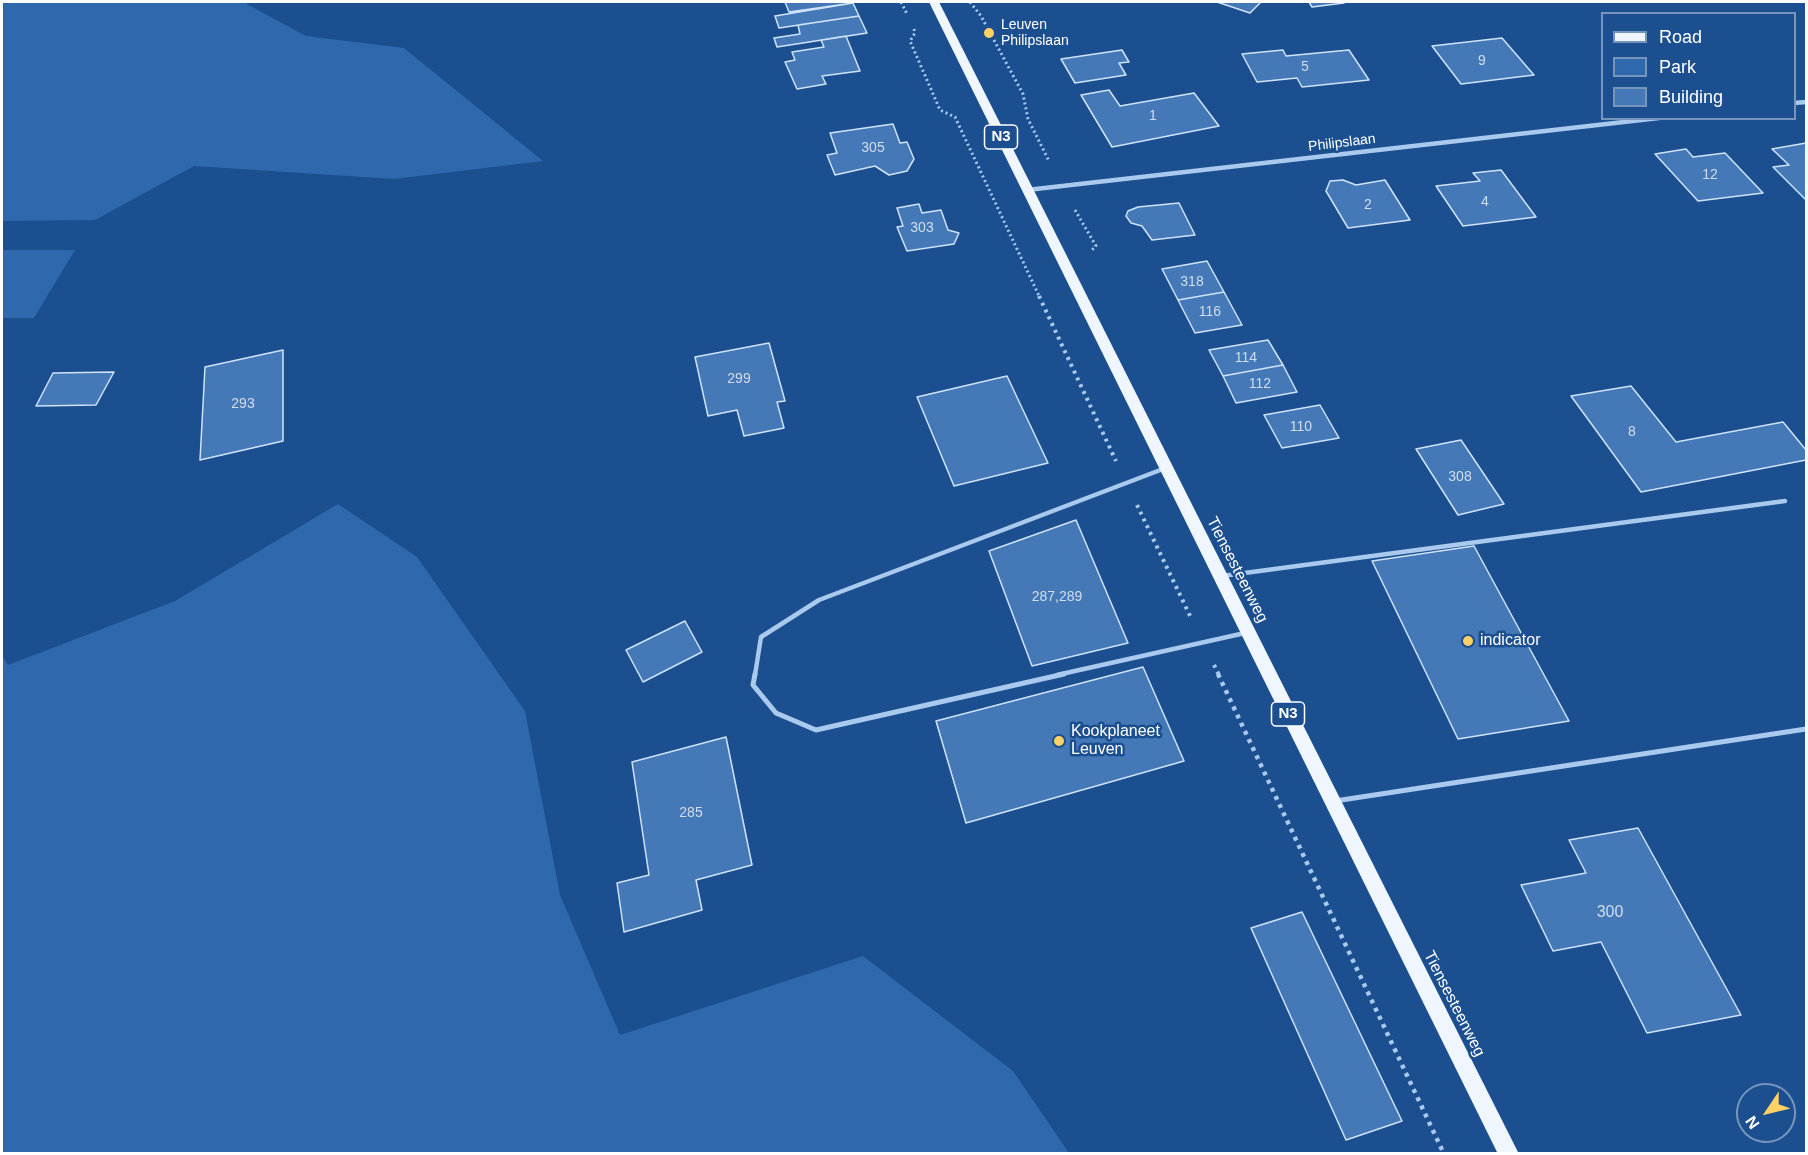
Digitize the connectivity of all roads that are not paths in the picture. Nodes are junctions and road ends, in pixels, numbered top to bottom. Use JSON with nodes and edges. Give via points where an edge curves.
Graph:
{"nodes":[{"id":1,"x":934,"y":2,"type":"edge"},
{"id":2,"x":1641,"y":120,"type":"edge"},
{"id":3,"x":1027,"y":190,"type":"junction"},
{"id":4,"x":1166,"y":468,"type":"junction"},
{"id":5,"x":1785,"y":501,"type":"dead end"},
{"id":6,"x":1220,"y":576,"type":"junction"},
{"id":7,"x":1248,"y":632,"type":"junction"},
{"id":8,"x":1806,"y":729,"type":"edge"},
{"id":9,"x":1332,"y":801,"type":"junction"},
{"id":10,"x":1509,"y":1154,"type":"edge"}],
"edges":[{"from":1,"to":3,"type":"main road","name":"Tiensesteenweg","number":"N3"},
{"from":2,"to":3,"type":"street","name":"Philipslaan"},
{"from":3,"to":4,"type":"main road","name":"Tiensesteenweg","number":"N3"},
{"from":4,"to":6,"type":"main road","name":"Tiensesteenweg","number":"N3"},
{"from":4,"to":7,"type":"lane","via":[[819,600],[761,637],[753,686],[776,713],[816,730]]},
{"from":5,"to":6,"type":"lane"},
{"from":6,"to":7,"type":"main road","name":"Tiensesteenweg","number":"N3"},
{"from":7,"to":9,"type":"main road","name":"Tiensesteenweg","number":"N3"},
{"from":8,"to":9,"type":"lane"},
{"from":9,"to":10,"type":"main road","name":"Tiensesteenweg","number":"N3"}]}
